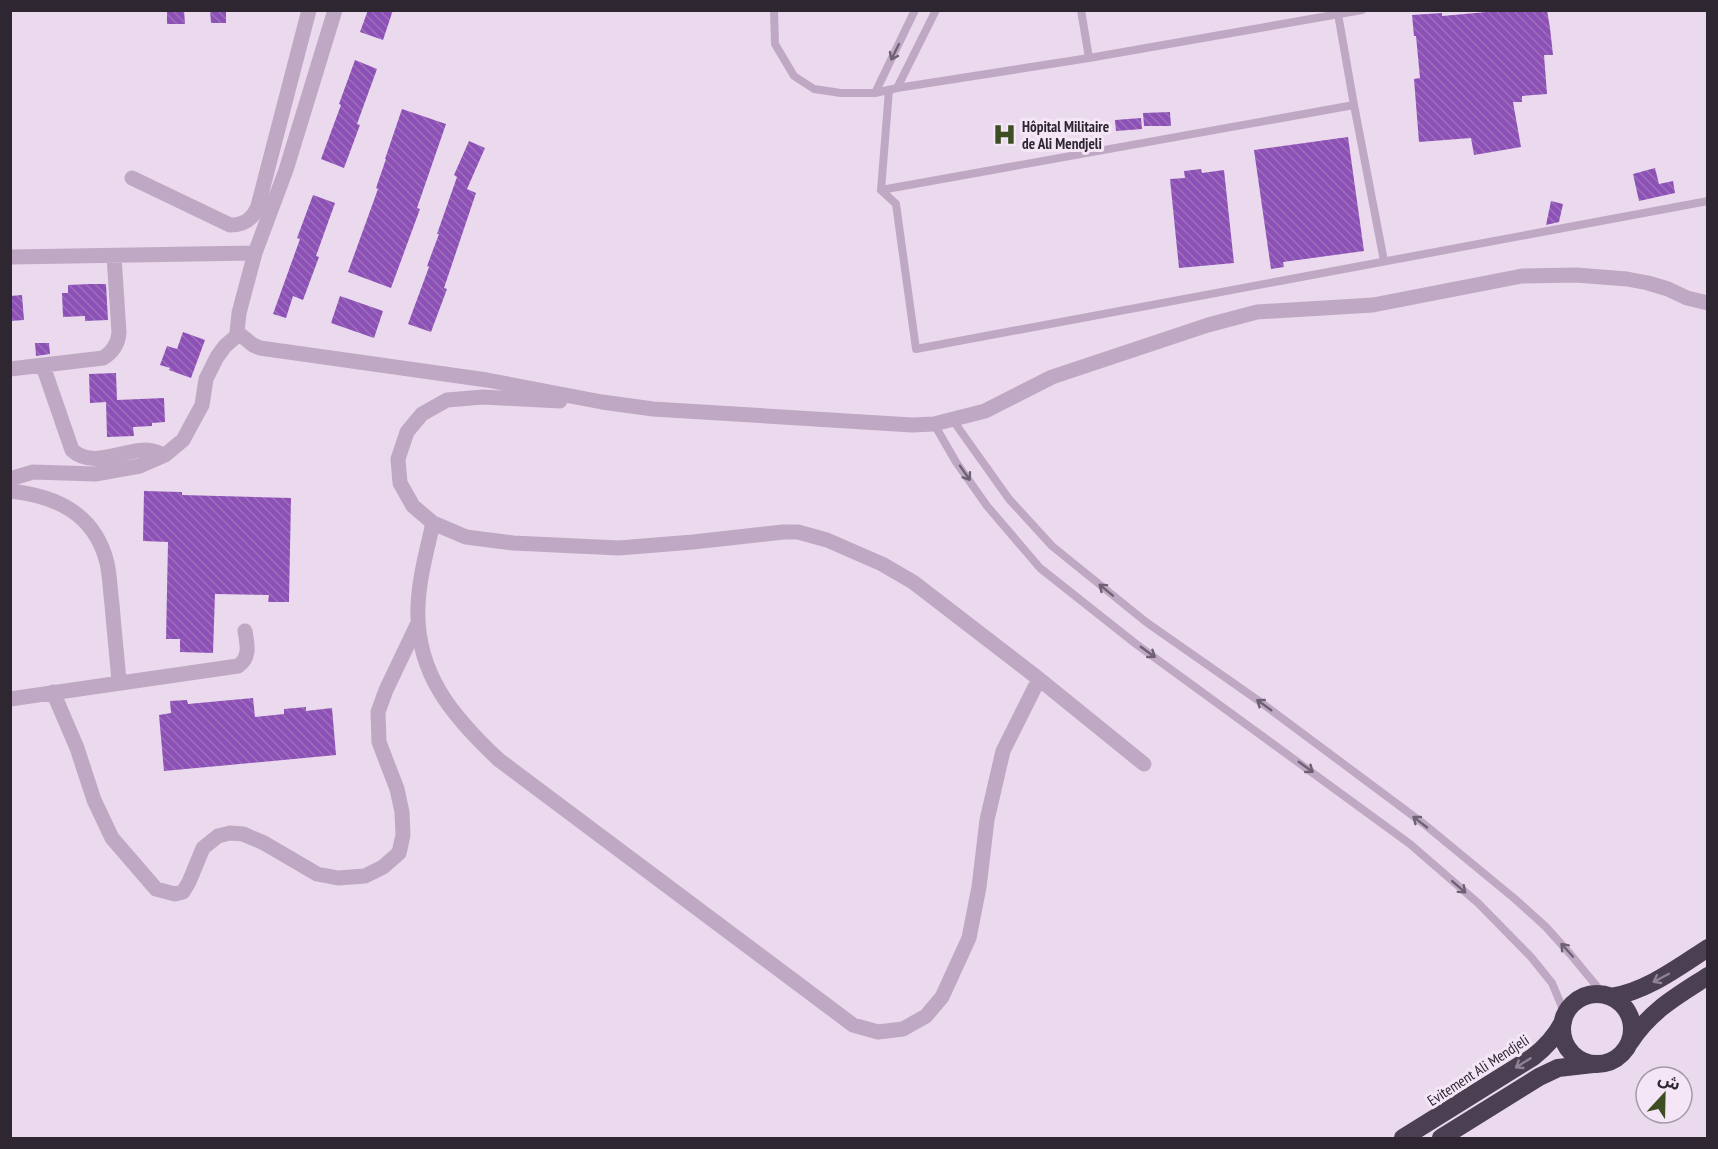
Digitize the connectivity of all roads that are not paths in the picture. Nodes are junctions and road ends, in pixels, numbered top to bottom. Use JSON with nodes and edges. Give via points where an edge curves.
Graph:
{"nodes":[{"id":1,"x":309,"y":10,"type":"edge"},
{"id":2,"x":335,"y":10,"type":"edge"},
{"id":3,"x":774,"y":10,"type":"edge"},
{"id":4,"x":915,"y":10,"type":"edge"},
{"id":5,"x":936,"y":10,"type":"edge"},
{"id":6,"x":1081,"y":10,"type":"edge"},
{"id":7,"x":1362,"y":10,"type":"edge"},
{"id":8,"x":1338,"y":14,"type":"junction"},
{"id":9,"x":1089,"y":58,"type":"junction"},
{"id":10,"x":893,"y":89,"type":"junction"},
{"id":11,"x":875,"y":93,"type":"junction"},
{"id":12,"x":1354,"y":105,"type":"junction"},
{"id":13,"x":132,"y":178,"type":"dead end"},
{"id":14,"x":881,"y":190,"type":"junction"},
{"id":15,"x":1707,"y":201,"type":"edge"},
{"id":16,"x":255,"y":253,"type":"junction"},
{"id":17,"x":114,"y":256,"type":"junction"},
{"id":18,"x":10,"y":257,"type":"edge"},
{"id":19,"x":1384,"y":261,"type":"junction"},
{"id":20,"x":1707,"y":303,"type":"edge"},
{"id":21,"x":239,"y":334,"type":"junction"},
{"id":22,"x":44,"y":366,"type":"junction"},
{"id":23,"x":10,"y":369,"type":"edge"},
{"id":24,"x":602,"y":402,"type":"junction"},
{"id":25,"x":952,"y":419,"type":"junction"},
{"id":26,"x":934,"y":424,"type":"junction"},
{"id":27,"x":165,"y":455,"type":"junction"},
{"id":28,"x":10,"y":479,"type":"edge"},
{"id":29,"x":10,"y":491,"type":"edge"},
{"id":30,"x":433,"y":523,"type":"junction"},
{"id":31,"x":417,"y":625,"type":"junction"},
{"id":32,"x":245,"y":631,"type":"dead end"},
{"id":33,"x":1039,"y":679,"type":"junction"},
{"id":34,"x":119,"y":682,"type":"junction"},
{"id":35,"x":53,"y":692,"type":"junction"},
{"id":36,"x":10,"y":699,"type":"edge"},
{"id":37,"x":1144,"y":764,"type":"dead end"},
{"id":38,"x":1707,"y":948,"type":"edge"},
{"id":39,"x":1707,"y":976,"type":"edge"},
{"id":40,"x":1607,"y":996,"type":"junction"},
{"id":41,"x":1564,"y":1018,"type":"junction"},
{"id":42,"x":1628,"y":1046,"type":"junction"},
{"id":43,"x":1593,"y":1064,"type":"junction"},
{"id":44,"x":1402,"y":1138,"type":"edge"},
{"id":45,"x":1441,"y":1138,"type":"edge"}],
"edges":[{"from":1,"to":13,"type":"street","via":[[258,206],[250,218],[230,225]]},
{"from":2,"to":16,"type":"street","via":[[286,170]]},
{"from":3,"to":11,"type":"lane","via":[[775,44],[794,76],[814,89]]},
{"from":4,"to":11,"type":"lane","one_way":true},
{"from":5,"to":10,"type":"lane"},
{"from":6,"to":9,"type":"lane"},
{"from":7,"to":8,"type":"lane"},
{"from":8,"to":9,"type":"lane"},
{"from":8,"to":12,"type":"lane"},
{"from":9,"to":10,"type":"lane"},
{"from":10,"to":11,"type":"lane"},
{"from":10,"to":14,"type":"lane"},
{"from":12,"to":14,"type":"lane"},
{"from":12,"to":19,"type":"lane"},
{"from":14,"to":19,"type":"lane","via":[[896,204],[916,349]]},
{"from":15,"to":19,"type":"lane"},
{"from":16,"to":17,"type":"street"},
{"from":16,"to":21,"type":"street","via":[[236,327]]},
{"from":17,"to":18,"type":"street"},
{"from":17,"to":22,"type":"street","via":[[119,333],[116,346],[104,358]]},
{"from":20,"to":25,"type":"street","via":[[1627,279],[1522,276],[1373,305],[1257,312],[1062,374],[985,411]]},
{"from":21,"to":24,"type":"street","via":[[260,348],[487,380]]},
{"from":21,"to":27,"type":"street","via":[[217,357],[206,379],[202,405],[183,440]]},
{"from":22,"to":23,"type":"street"},
{"from":22,"to":27,"type":"street","via":[[76,454],[106,458],[148,450]]},
{"from":24,"to":26,"type":"street","via":[[708,413]]},
{"from":24,"to":30,"type":"street","via":[[483,397],[447,400],[422,414],[407,432],[398,459],[400,483],[413,506]]},
{"from":25,"to":26,"type":"street"},
{"from":40,"to":25,"type":"lane","one_way":true,"via":[[1546,927],[1424,824],[1146,622],[1052,546],[1009,499]]},
{"from":26,"to":41,"type":"lane","one_way":true,"via":[[987,506],[1040,568],[1136,644],[1410,844],[1532,957],[1552,983]]},
{"from":27,"to":28,"type":"street","via":[[140,465],[94,474],[33,472]]},
{"from":29,"to":34,"type":"street","via":[[61,503],[83,519],[99,540],[108,565]]},
{"from":30,"to":31,"type":"street","via":[[420,580]]},
{"from":30,"to":33,"type":"street","via":[[466,537],[619,548],[783,531],[813,535],[882,564],[913,582]]},
{"from":31,"to":33,"type":"street","via":[[422,655],[452,712],[499,760],[853,1025],[878,1032],[903,1029],[926,1016],[942,996],[969,938],[987,820],[1003,751]]},
{"from":31,"to":35,"type":"street","via":[[378,712],[379,742],[397,789],[403,835],[399,853],[365,876],[338,878],[317,874],[264,843],[230,833],[218,836],[203,848],[183,891],[175,894],[156,889],[112,838]]},
{"from":32,"to":34,"type":"street","via":[[247,656],[238,666]]},
{"from":33,"to":37,"type":"street"},
{"from":34,"to":35,"type":"street"},
{"from":35,"to":36,"type":"street"},
{"from":38,"to":40,"type":"highway","one_way":true,"via":[[1640,989]]},
{"from":39,"to":42,"type":"highway","via":[[1649,1016]]},
{"from":40,"to":41,"type":"highway","via":[[1581,998]]},
{"from":40,"to":42,"type":"highway","via":[[1627,1012],[1631,1023]]},
{"from":41,"to":43,"type":"highway","via":[[1562,1034],[1566,1045],[1572,1054]]},
{"from":41,"to":44,"type":"highway","name":"Evitement Ali Mendjeli","one_way":true,"via":[[1546,1047]]},
{"from":42,"to":43,"type":"highway","via":[[1613,1060]]},
{"from":43,"to":45,"type":"highway","via":[[1558,1068],[1539,1077]]}]}
